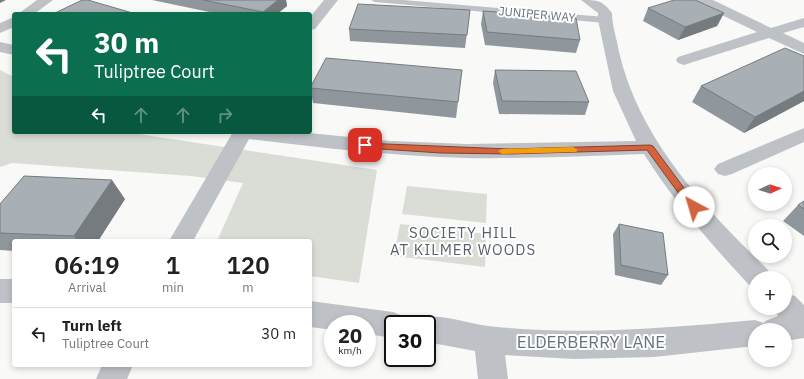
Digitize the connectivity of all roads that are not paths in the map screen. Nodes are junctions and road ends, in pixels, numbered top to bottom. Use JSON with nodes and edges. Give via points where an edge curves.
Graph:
{"nodes":[{"id":1,"x":46,"y":0,"type":"edge"},
{"id":2,"x":331,"y":0,"type":"edge"},
{"id":3,"x":375,"y":0,"type":"edge"},
{"id":4,"x":588,"y":0,"type":"edge"},
{"id":5,"x":702,"y":0,"type":"edge"},
{"id":6,"x":28,"y":12,"type":"edge"},
{"id":7,"x":605,"y":20,"type":"junction"},
{"id":8,"x":12,"y":22,"type":"edge"},
{"id":9,"x":804,"y":22,"type":"edge"},
{"id":10,"x":312,"y":24,"type":"edge"},
{"id":11,"x":0,"y":30,"type":"edge"},
{"id":12,"x":769,"y":33,"type":"junction"},
{"id":13,"x":0,"y":47,"type":"edge"},
{"id":14,"x":804,"y":49,"type":"edge"},
{"id":15,"x":12,"y":50,"type":"edge"},
{"id":16,"x":684,"y":60,"type":"dead end"},
{"id":17,"x":242,"y":134,"type":"edge"},
{"id":18,"x":261,"y":134,"type":"edge"},
{"id":19,"x":804,"y":134,"type":"edge"},
{"id":20,"x":650,"y":148,"type":"junction"},
{"id":21,"x":725,"y":169,"type":"dead end"},
{"id":22,"x":182,"y":239,"type":"edge"},
{"id":23,"x":752,"y":271,"type":"edge"},
{"id":24,"x":0,"y":291,"type":"edge"},
{"id":25,"x":12,"y":291,"type":"edge"},
{"id":26,"x":792,"y":312,"type":"edge"},
{"id":27,"x":312,"y":314,"type":"edge"},
{"id":28,"x":384,"y":324,"type":"edge"},
{"id":29,"x":804,"y":325,"type":"edge"},
{"id":30,"x":792,"y":327,"type":"edge"},
{"id":31,"x":436,"y":331,"type":"edge"},
{"id":32,"x":748,"y":334,"type":"edge"},
{"id":33,"x":488,"y":340,"type":"junction"},
{"id":34,"x":117,"y":367,"type":"edge"},
{"id":35,"x":111,"y":379,"type":"edge"},
{"id":36,"x":493,"y":379,"type":"edge"}],
"edges":[{"from":1,"to":6,"type":"street"},
{"from":2,"to":10,"type":"street"},
{"from":3,"to":7,"type":"lane","name":"JUNIPER WAY"},
{"from":4,"to":7,"type":"street","name":"JUNIPER WAY","via":[[606,12]]},
{"from":5,"to":12,"type":"street"},
{"from":7,"to":20,"type":"street","name":"JUNIPER WAY","via":[[621,89]]},
{"from":8,"to":11,"type":"street"},
{"from":9,"to":12,"type":"street"},
{"from":12,"to":14,"type":"street"},
{"from":12,"to":16,"type":"street"},
{"from":13,"to":15,"type":"street"},
{"from":17,"to":22,"type":"street"},
{"from":18,"to":20,"type":"street","via":[[441,150],[509,152]]},
{"from":19,"to":21,"type":"street"},
{"from":20,"to":23,"type":"street","name":"JUNIPER WAY","via":[[710,227]]},
{"from":24,"to":25,"type":"street"},
{"from":26,"to":29,"type":"street"},
{"from":27,"to":28,"type":"street"},
{"from":29,"to":30,"type":"street"},
{"from":31,"to":33,"type":"street","name":"ELDERBERRY LANE"},
{"from":32,"to":33,"type":"street","name":"ELDERBERRY LANE","via":[[654,344],[574,345]]},
{"from":33,"to":36,"type":"street"},
{"from":34,"to":35,"type":"street"}]}
